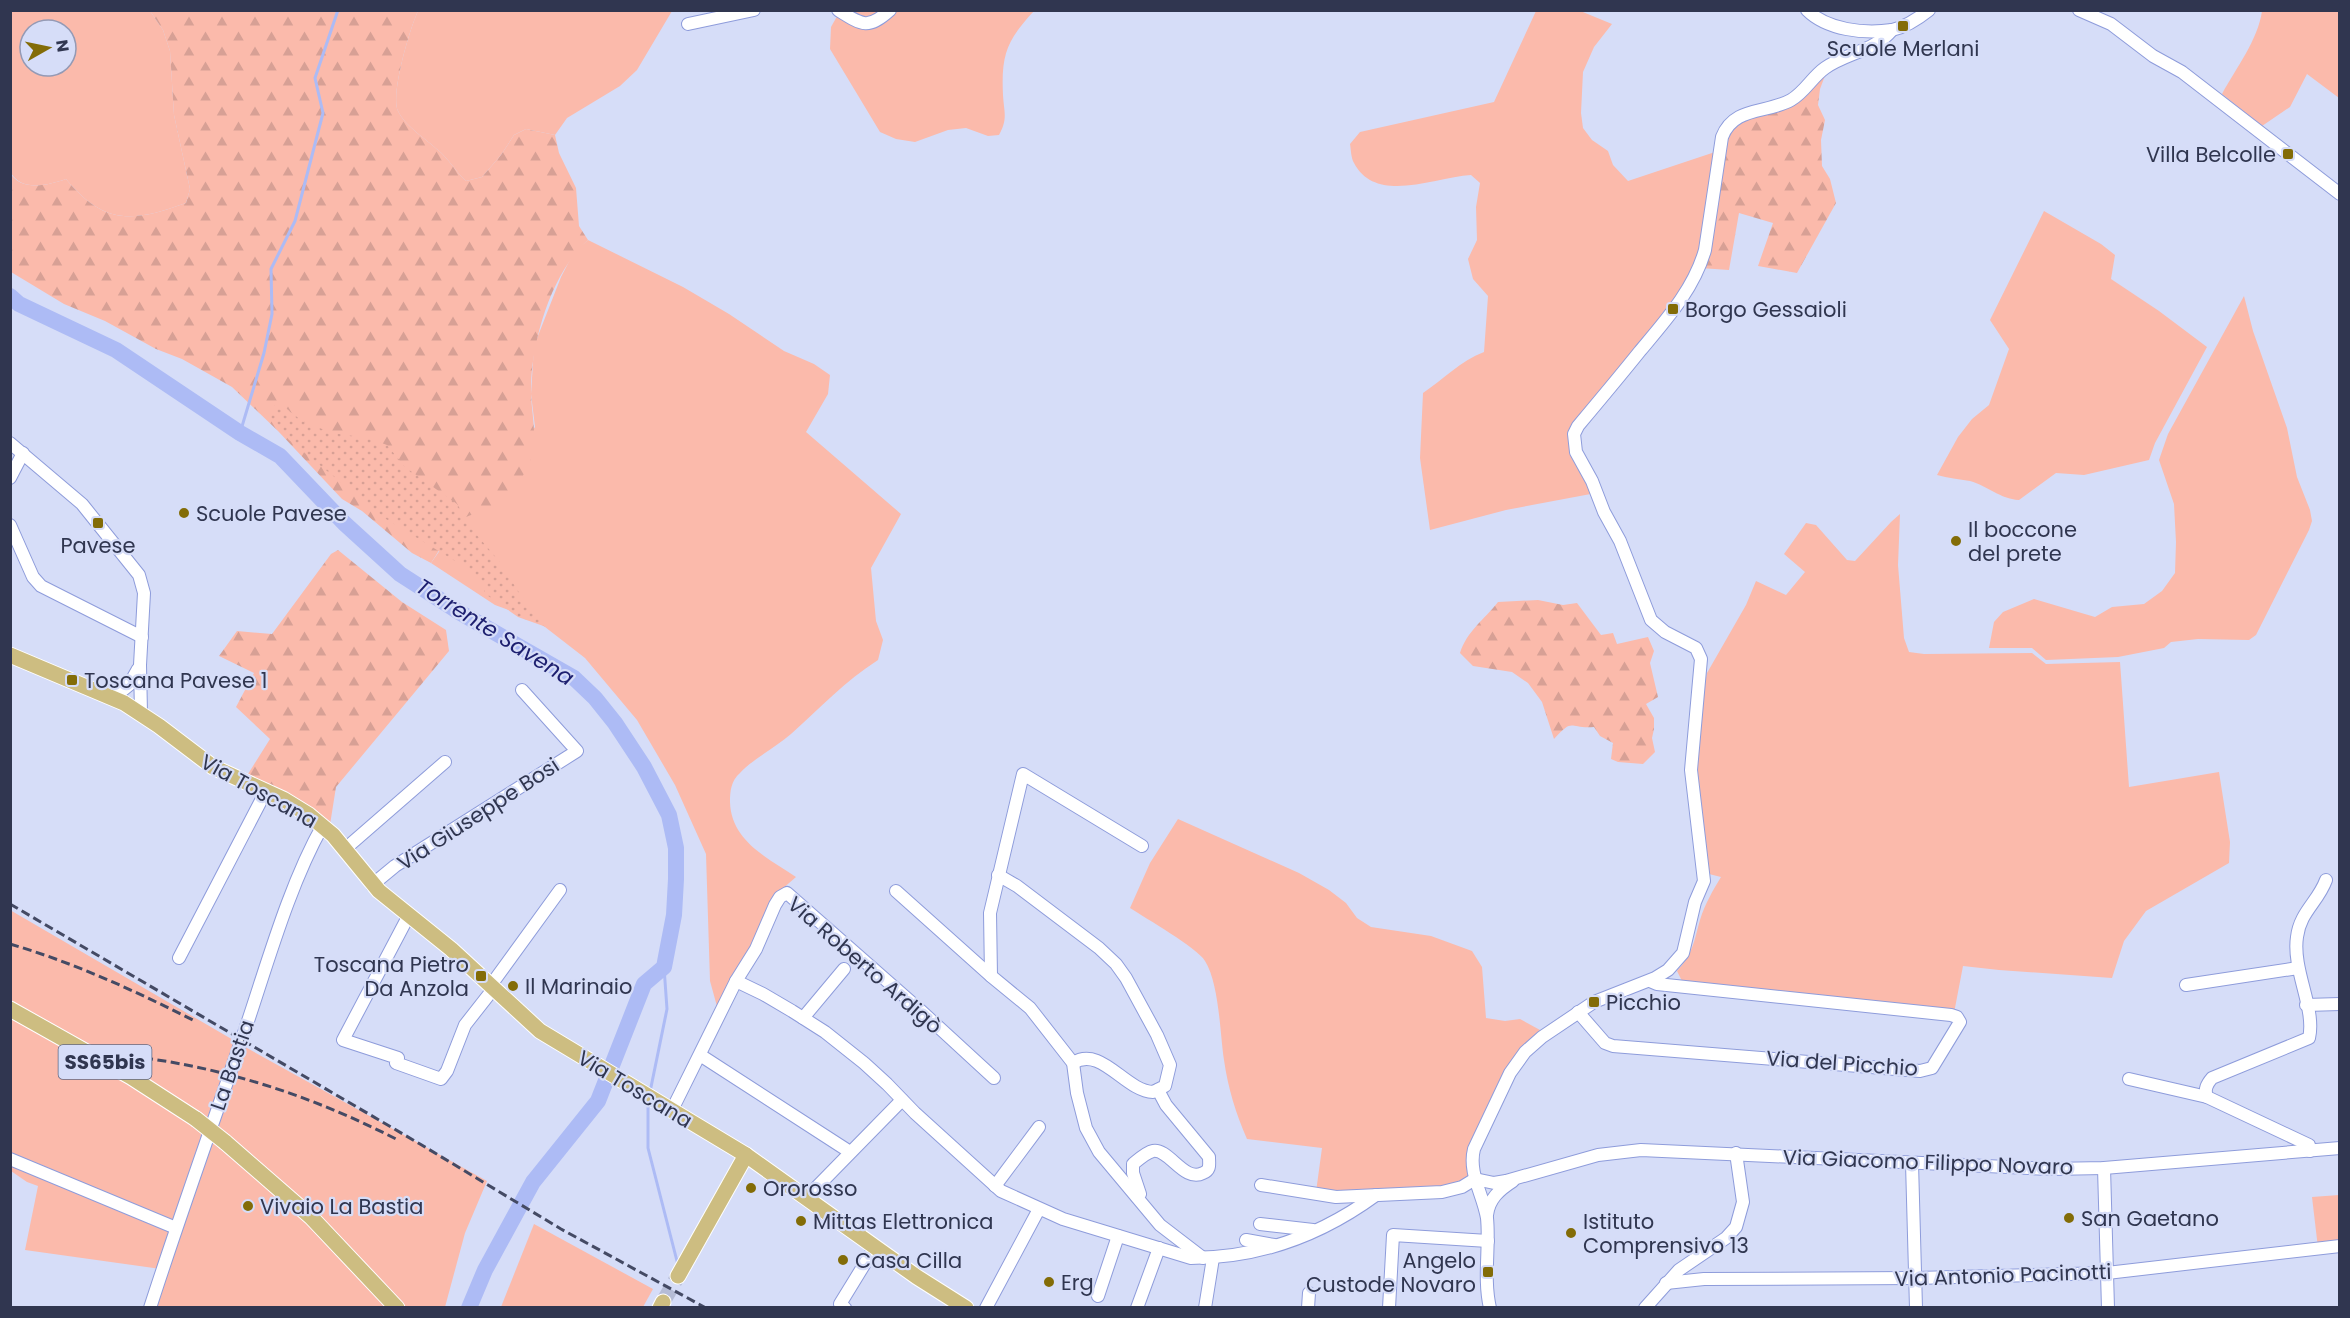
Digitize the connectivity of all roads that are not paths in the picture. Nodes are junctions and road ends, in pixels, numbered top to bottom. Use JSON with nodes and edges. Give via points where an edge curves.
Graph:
{"nodes":[{"id":1,"x":754,"y":10,"type":"edge"},
{"id":2,"x":838,"y":10,"type":"edge"},
{"id":3,"x":890,"y":10,"type":"edge"},
{"id":4,"x":1807,"y":10,"type":"edge"},
{"id":5,"x":1929,"y":10,"type":"edge"},
{"id":6,"x":2079,"y":10,"type":"edge"},
{"id":7,"x":688,"y":24,"type":"dead end"},
{"id":8,"x":1892,"y":30,"type":"junction"},
{"id":9,"x":2340,"y":194,"type":"edge"},
{"id":10,"x":10,"y":443,"type":"edge"},
{"id":11,"x":22,"y":453,"type":"junction"},
{"id":12,"x":10,"y":478,"type":"edge"},
{"id":13,"x":10,"y":525,"type":"edge"},
{"id":14,"x":142,"y":637,"type":"junction"},
{"id":15,"x":10,"y":655,"type":"edge"},
{"id":16,"x":140,"y":665,"type":"junction"},
{"id":17,"x":522,"y":690,"type":"dead end"},
{"id":18,"x":113,"y":698,"type":"junction"},
{"id":19,"x":141,"y":713,"type":"junction"},
{"id":20,"x":445,"y":762,"type":"dead end"},
{"id":21,"x":266,"y":791,"type":"junction"},
{"id":22,"x":322,"y":825,"type":"junction"},
{"id":23,"x":1142,"y":846,"type":"dead end"},
{"id":24,"x":345,"y":849,"type":"junction"},
{"id":25,"x":998,"y":875,"type":"junction"},
{"id":26,"x":2326,"y":880,"type":"dead end"},
{"id":27,"x":372,"y":885,"type":"junction"},
{"id":28,"x":560,"y":890,"type":"dead end"},
{"id":29,"x":896,"y":891,"type":"dead end"},
{"id":30,"x":408,"y":915,"type":"junction"},
{"id":31,"x":179,"y":958,"type":"dead end"},
{"id":32,"x":2298,"y":968,"type":"junction"},
{"id":33,"x":844,"y":969,"type":"dead end"},
{"id":34,"x":991,"y":976,"type":"junction"},
{"id":35,"x":736,"y":981,"type":"junction"},
{"id":36,"x":1650,"y":981,"type":"junction"},
{"id":37,"x":2186,"y":985,"type":"dead end"},
{"id":38,"x":492,"y":987,"type":"junction"},
{"id":39,"x":2340,"y":1004,"type":"edge"},
{"id":40,"x":2306,"y":1005,"type":"junction"},
{"id":41,"x":10,"y":1009,"type":"edge"},
{"id":42,"x":1578,"y":1012,"type":"junction"},
{"id":43,"x":803,"y":1018,"type":"junction"},
{"id":44,"x":700,"y":1055,"type":"junction"},
{"id":45,"x":1073,"y":1063,"type":"junction"},
{"id":46,"x":994,"y":1078,"type":"dead end"},
{"id":47,"x":2128,"y":1079,"type":"dead end"},
{"id":48,"x":1158,"y":1090,"type":"junction"},
{"id":49,"x":2207,"y":1097,"type":"junction"},
{"id":50,"x":902,"y":1100,"type":"junction"},
{"id":51,"x":666,"y":1106,"type":"junction"},
{"id":52,"x":1039,"y":1127,"type":"dead end"},
{"id":53,"x":2340,"y":1148,"type":"edge"},
{"id":54,"x":2310,"y":1150,"type":"junction"},
{"id":55,"x":850,"y":1152,"type":"junction"},
{"id":56,"x":1736,"y":1153,"type":"junction"},
{"id":57,"x":746,"y":1155,"type":"junction"},
{"id":58,"x":10,"y":1160,"type":"edge"},
{"id":59,"x":1912,"y":1163,"type":"junction"},
{"id":60,"x":2104,"y":1168,"type":"junction"},
{"id":61,"x":1520,"y":1178,"type":"junction"},
{"id":62,"x":1475,"y":1179,"type":"junction"},
{"id":63,"x":1261,"y":1185,"type":"dead end"},
{"id":64,"x":995,"y":1186,"type":"junction"},
{"id":65,"x":1376,"y":1195,"type":"junction"},
{"id":66,"x":807,"y":1197,"type":"junction"},
{"id":67,"x":1137,"y":1197,"type":"junction"},
{"id":68,"x":1039,"y":1209,"type":"junction"},
{"id":69,"x":1486,"y":1216,"type":"junction"},
{"id":70,"x":1260,"y":1224,"type":"dead end"},
{"id":71,"x":177,"y":1228,"type":"junction"},
{"id":72,"x":1314,"y":1230,"type":"junction"},
{"id":73,"x":1118,"y":1236,"type":"junction"},
{"id":74,"x":1246,"y":1240,"type":"dead end"},
{"id":75,"x":1488,"y":1241,"type":"junction"},
{"id":76,"x":1278,"y":1246,"type":"junction"},
{"id":77,"x":2340,"y":1246,"type":"edge"},
{"id":78,"x":875,"y":1247,"type":"junction"},
{"id":79,"x":1160,"y":1248,"type":"junction"},
{"id":80,"x":1208,"y":1258,"type":"junction"},
{"id":81,"x":2108,"y":1273,"type":"junction"},
{"id":82,"x":678,"y":1276,"type":"tunnel mouth"},
{"id":83,"x":1916,"y":1278,"type":"junction"},
{"id":84,"x":1666,"y":1283,"type":"junction"},
{"id":85,"x":1309,"y":1293,"type":"dead end"},
{"id":86,"x":1098,"y":1296,"type":"dead end"},
{"id":87,"x":843,"y":1306,"type":"edge"},
{"id":88,"x":150,"y":1308,"type":"edge"},
{"id":89,"x":397,"y":1308,"type":"edge"},
{"id":90,"x":966,"y":1308,"type":"edge"},
{"id":91,"x":986,"y":1308,"type":"edge"},
{"id":92,"x":1137,"y":1308,"type":"edge"},
{"id":93,"x":1205,"y":1308,"type":"edge"},
{"id":94,"x":1308,"y":1308,"type":"edge"},
{"id":95,"x":1389,"y":1308,"type":"edge"},
{"id":96,"x":1491,"y":1308,"type":"edge"},
{"id":97,"x":1645,"y":1308,"type":"edge"},
{"id":98,"x":1916,"y":1308,"type":"edge"},
{"id":99,"x":2108,"y":1308,"type":"edge"}],
"edges":[{"from":1,"to":7,"type":"street"},
{"from":2,"to":3,"type":"street","via":[[865,25],[876,23]]},
{"from":4,"to":8,"type":"street","via":[[1830,26]]},
{"from":5,"to":8,"type":"street"},
{"from":6,"to":9,"type":"street","via":[[2111,24],[2182,72]]},
{"from":8,"to":36,"type":"street","via":[[1878,43],[1822,70],[1792,99],[1726,125],[1700,268],[1655,333],[1574,434],[1576,452],[1620,541],[1651,620],[1665,633],[1696,648],[1701,659],[1691,770],[1704,881],[1683,953],[1668,970]]},
{"from":10,"to":11,"type":"street"},
{"from":11,"to":12,"type":"street"},
{"from":11,"to":14,"type":"street","via":[[82,504],[133,565],[144,593]]},
{"from":13,"to":14,"type":"street","via":[[33,577],[41,586]]},
{"from":14,"to":16,"type":"street"},
{"from":15,"to":18,"type":"main road","name":"Via Toscana"},
{"from":16,"to":18,"type":"street","via":[[129,685]]},
{"from":16,"to":19,"type":"street"},
{"from":17,"to":27,"type":"street","name":"Via Giuseppe Bosi","via":[[577,751],[395,866]]},
{"from":18,"to":19,"type":"main road","name":"Via Toscana"},
{"from":19,"to":21,"type":"main road","name":"Via Toscana","via":[[213,767]]},
{"from":20,"to":24,"type":"street"},
{"from":21,"to":22,"type":"main road","name":"Via Toscana"},
{"from":21,"to":31,"type":"street"},
{"from":22,"to":24,"type":"main road","name":"Via Toscana"},
{"from":22,"to":71,"type":"street","name":"La Bastia","via":[[290,903]]},
{"from":23,"to":25,"type":"street","via":[[1023,774]]},
{"from":24,"to":27,"type":"main road","name":"Via Toscana"},
{"from":25,"to":34,"type":"street","via":[[990,913]]},
{"from":25,"to":48,"type":"street","via":[[1116,964],[1170,1065],[1165,1086]]},
{"from":26,"to":32,"type":"street","via":[[2300,922]]},
{"from":27,"to":30,"type":"main road","name":"Via Toscana"},
{"from":28,"to":38,"type":"street"},
{"from":29,"to":34,"type":"street"},
{"from":30,"to":38,"type":"main road","name":"Via Toscana"},
{"from":30,"to":38,"type":"street","via":[[343,1040],[397,1057],[396,1063],[441,1079],[465,1025]]},
{"from":32,"to":37,"type":"street"},
{"from":32,"to":40,"type":"street"},
{"from":33,"to":43,"type":"street"},
{"from":34,"to":45,"type":"street","via":[[1030,1008]]},
{"from":35,"to":43,"type":"street"},
{"from":35,"to":44,"type":"street","name":"Via Roberto Ardigò"},
{"from":35,"to":46,"type":"street","name":"Via Roberto Ardigò","via":[[756,949],[775,905],[787,893]]},
{"from":36,"to":42,"type":"street"},
{"from":36,"to":42,"type":"street","name":"Via del Picchio","via":[[1952,1015],[1960,1022],[1932,1068],[1920,1071],[1613,1046],[1605,1043]]},
{"from":38,"to":51,"type":"main road","name":"Via Toscana","via":[[556,1042]]},
{"from":39,"to":40,"type":"street"},
{"from":40,"to":49,"type":"street","via":[[2309,1038],[2212,1078],[2207,1084]]},
{"from":41,"to":89,"type":"main road","number":"SS65bis","bridge":true,"via":[[131,1077],[196,1119],[297,1204]]},
{"from":42,"to":62,"type":"street","via":[[1542,1037],[1517,1061],[1474,1149]]},
{"from":43,"to":50,"type":"street","via":[[864,1063]]},
{"from":44,"to":51,"type":"street","name":"Via Roberto Ardigò"},
{"from":44,"to":55,"type":"street"},
{"from":45,"to":48,"type":"street","via":[[1080,1058],[1092,1059],[1133,1087],[1146,1092]]},
{"from":45,"to":67,"type":"street","via":[[1086,1128],[1099,1152]]},
{"from":47,"to":49,"type":"street"},
{"from":48,"to":67,"type":"street","via":[[1209,1157],[1210,1167],[1206,1173],[1190,1174],[1152,1150],[1133,1164],[1140,1194]]},
{"from":49,"to":54,"type":"street","via":[[2309,1144]]},
{"from":50,"to":55,"type":"street"},
{"from":50,"to":64,"type":"street"},
{"from":51,"to":57,"type":"main road","name":"Via Toscana"},
{"from":52,"to":64,"type":"street"},
{"from":53,"to":54,"type":"street","name":"Via Giacomo Filippo Novaro"},
{"from":54,"to":60,"type":"street","name":"Via Giacomo Filippo Novaro"},
{"from":55,"to":66,"type":"street"},
{"from":56,"to":59,"type":"street","name":"Via Giacomo Filippo Novaro"},
{"from":56,"to":61,"type":"street","name":"Via Giacomo Filippo Novaro","via":[[1623,1150]]},
{"from":56,"to":84,"type":"street","via":[[1743,1202],[1736,1227],[1726,1239]]},
{"from":57,"to":66,"type":"main road","name":"Via Toscana"},
{"from":57,"to":82,"type":"main road"},
{"from":58,"to":71,"type":"street"},
{"from":59,"to":60,"type":"street","name":"Via Giacomo Filippo Novaro"},
{"from":59,"to":83,"type":"street"},
{"from":60,"to":81,"type":"street"},
{"from":61,"to":62,"type":"street","name":"Via Giacomo Filippo Novaro","via":[[1494,1183]]},
{"from":61,"to":69,"type":"street","name":"Via Giacomo Filippo Novaro","via":[[1498,1192]]},
{"from":62,"to":65,"type":"street","via":[[1442,1192]]},
{"from":62,"to":69,"type":"street"},
{"from":63,"to":65,"type":"street","via":[[1336,1197]]},
{"from":64,"to":68,"type":"street"},
{"from":65,"to":72,"type":"street","via":[[1352,1212]]},
{"from":66,"to":78,"type":"main road","name":"Via Toscana"},
{"from":67,"to":80,"type":"street","via":[[1160,1225]]},
{"from":68,"to":73,"type":"street"},
{"from":68,"to":91,"type":"street"},
{"from":69,"to":75,"type":"street"},
{"from":70,"to":72,"type":"street"},
{"from":71,"to":88,"type":"street","name":"La Bastia"},
{"from":72,"to":76,"type":"street"},
{"from":73,"to":79,"type":"street"},
{"from":73,"to":86,"type":"street"},
{"from":74,"to":76,"type":"street"},
{"from":75,"to":95,"type":"street","via":[[1394,1235]]},
{"from":75,"to":96,"type":"street"},
{"from":76,"to":80,"type":"street"},
{"from":77,"to":81,"type":"street","name":"Via Antonio Pacinotti"},
{"from":78,"to":87,"type":"street"},
{"from":78,"to":90,"type":"main road","name":"Via Toscana"},
{"from":79,"to":80,"type":"street","via":[[1191,1258]]},
{"from":79,"to":92,"type":"street"},
{"from":80,"to":93,"type":"street"},
{"from":81,"to":83,"type":"street","name":"Via Antonio Pacinotti"},
{"from":81,"to":99,"type":"street"},
{"from":83,"to":84,"type":"street","name":"Via Antonio Pacinotti","via":[[1704,1279]]},
{"from":83,"to":98,"type":"street"},
{"from":84,"to":97,"type":"street"},
{"from":85,"to":94,"type":"street"}]}
